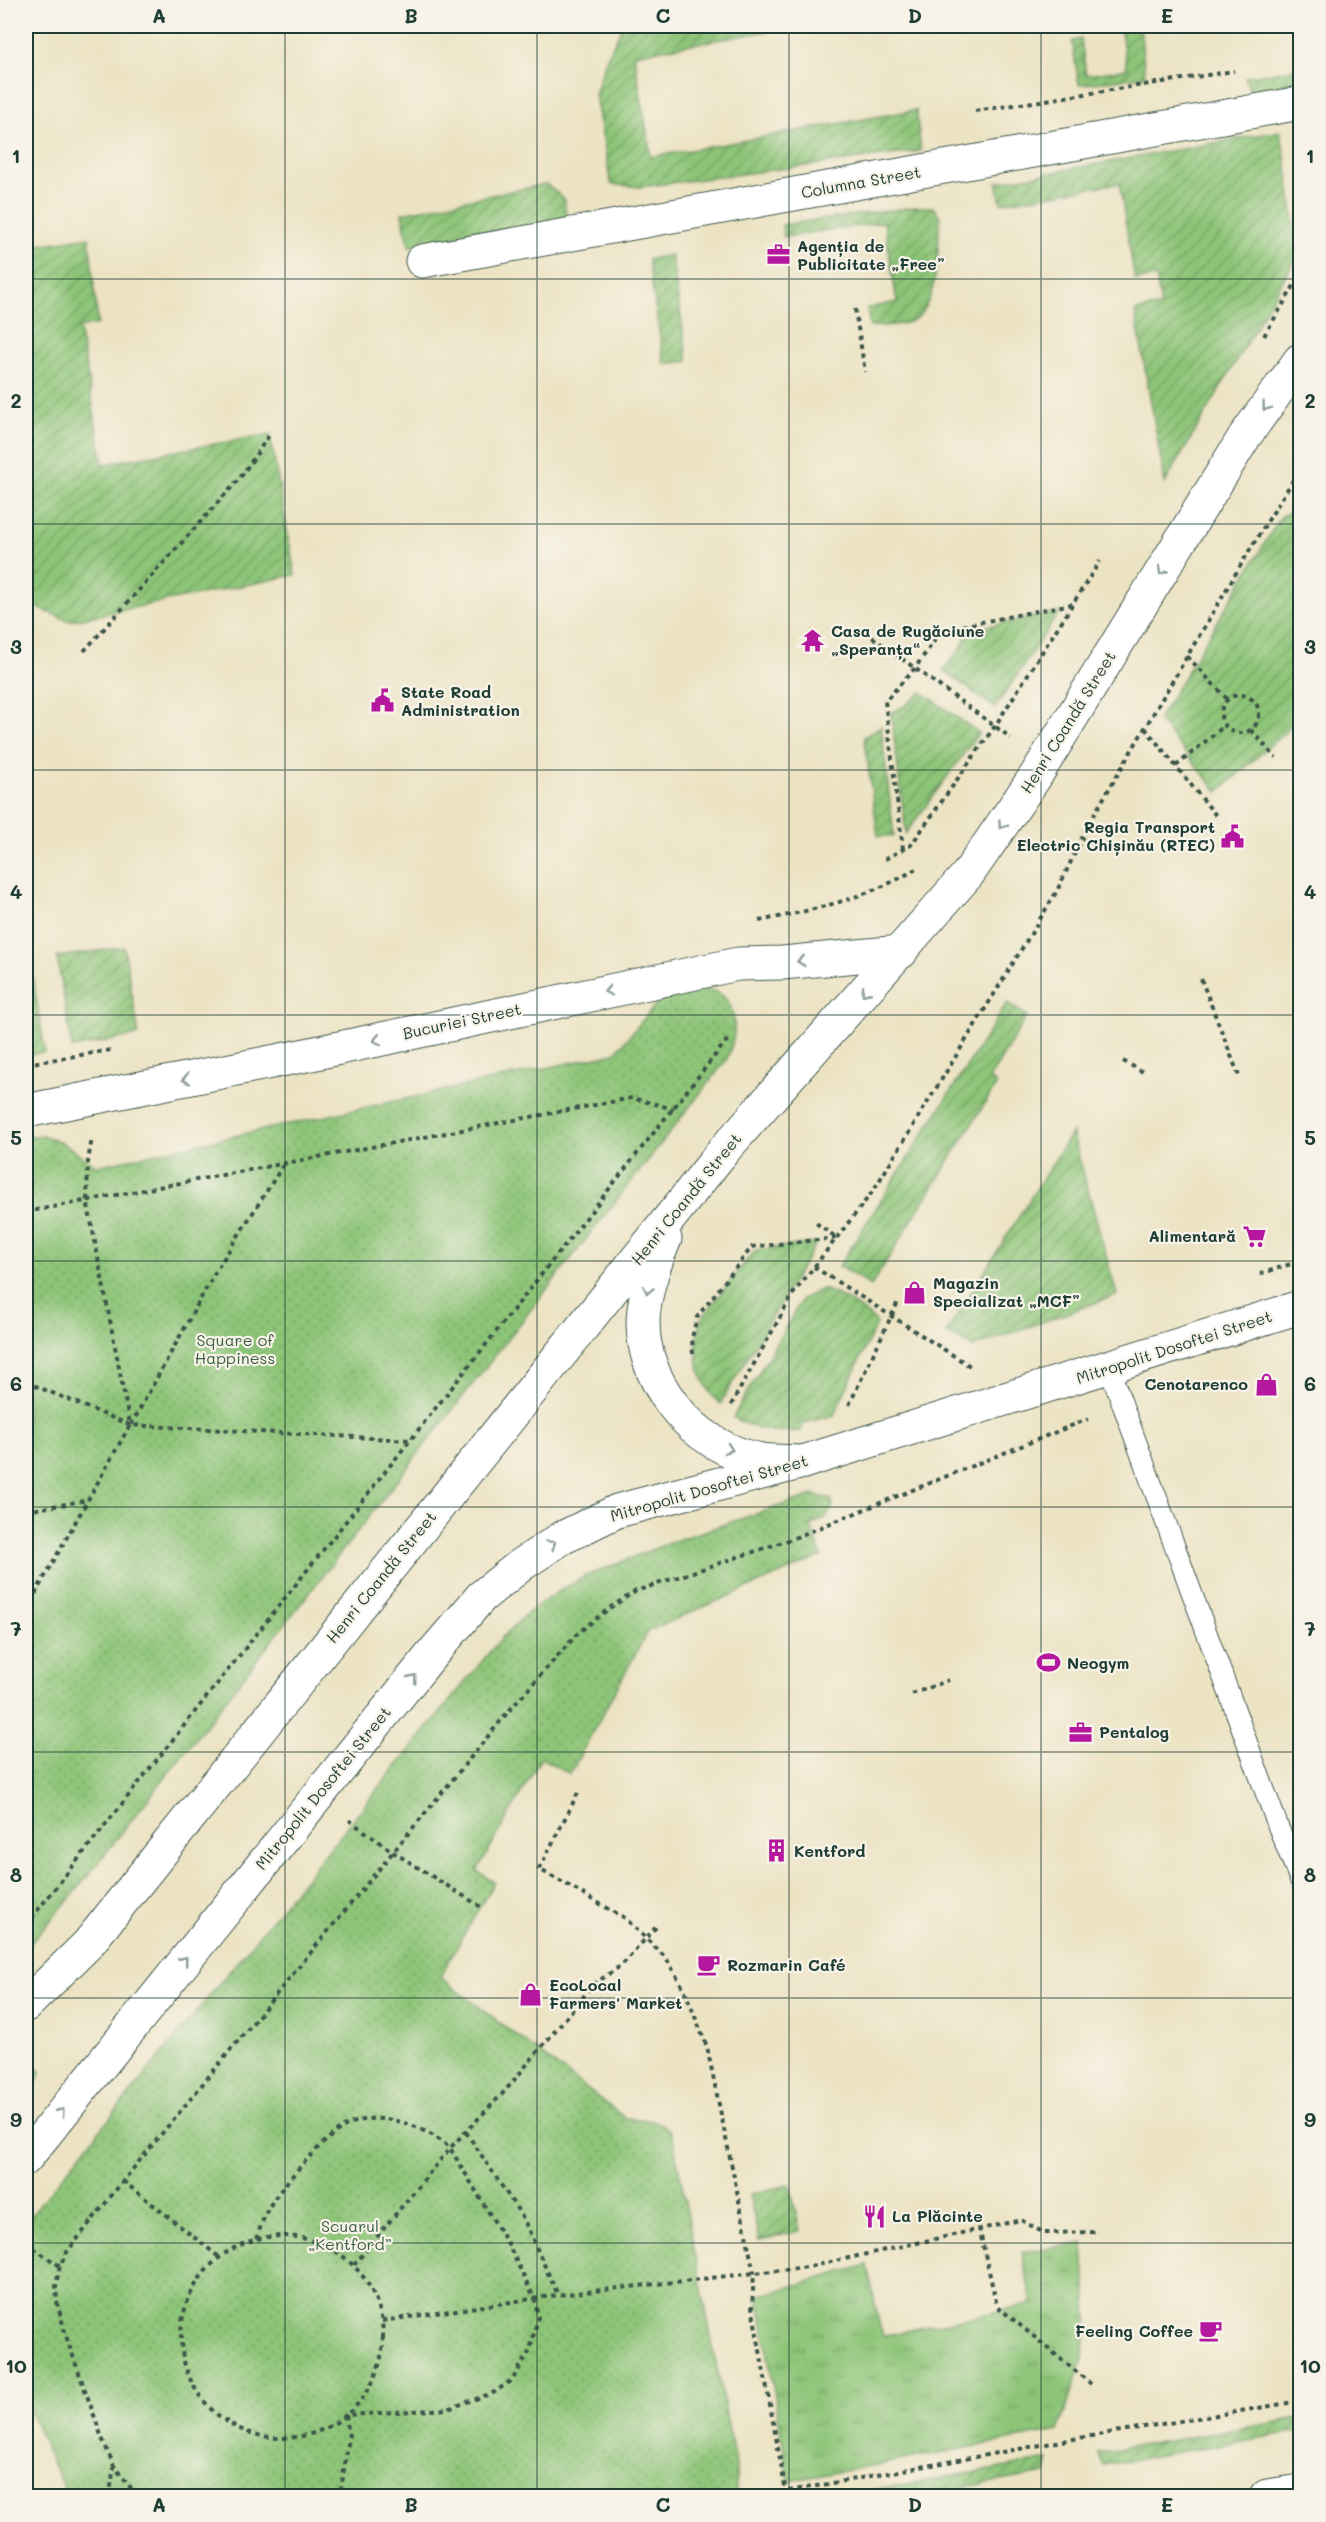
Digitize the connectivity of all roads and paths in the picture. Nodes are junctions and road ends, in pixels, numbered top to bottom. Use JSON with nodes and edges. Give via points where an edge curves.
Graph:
{"nodes":[{"id":1,"x":1244,"y":69,"type":"dead end"},
{"id":2,"x":1300,"y":103,"type":"edge"},
{"id":3,"x":975,"y":111,"type":"dead end"},
{"id":4,"x":422,"y":261,"type":"dead end"},
{"id":5,"x":1300,"y":276,"type":"edge"},
{"id":6,"x":855,"y":309,"type":"dead end"},
{"id":7,"x":1259,"y":344,"type":"dead end"},
{"id":8,"x":1300,"y":360,"type":"edge"},
{"id":9,"x":865,"y":372,"type":"dead end"},
{"id":10,"x":270,"y":434,"type":"dead end"},
{"id":11,"x":1300,"y":469,"type":"edge"},
{"id":12,"x":1100,"y":561,"type":"dead end"},
{"id":13,"x":1072,"y":604,"type":"junction"},
{"id":14,"x":865,"y":632,"type":"dead end"},
{"id":15,"x":84,"y":651,"type":"dead end"},
{"id":16,"x":1187,"y":656,"type":"junction"},
{"id":17,"x":915,"y":668,"type":"junction"},
{"id":18,"x":1227,"y":700,"type":"junction"},
{"id":19,"x":995,"y":726,"type":"junction"},
{"id":20,"x":1224,"y":726,"type":"junction"},
{"id":21,"x":1145,"y":728,"type":"junction"},
{"id":22,"x":1251,"y":730,"type":"junction"},
{"id":23,"x":1019,"y":733,"type":"dead end"},
{"id":24,"x":1276,"y":758,"type":"dead end"},
{"id":25,"x":1176,"y":766,"type":"junction"},
{"id":26,"x":1218,"y":818,"type":"dead end"},
{"id":27,"x":903,"y":849,"type":"junction"},
{"id":28,"x":885,"y":859,"type":"dead end"},
{"id":29,"x":919,"y":867,"type":"dead end"},
{"id":30,"x":755,"y":921,"type":"dead end"},
{"id":31,"x":901,"y":952,"type":"junction"},
{"id":32,"x":1004,"y":978,"type":"junction"},
{"id":33,"x":1201,"y":979,"type":"dead end"},
{"id":34,"x":1010,"y":981,"type":"dead end"},
{"id":35,"x":728,"y":1039,"type":"dead end"},
{"id":36,"x":117,"y":1049,"type":"dead end"},
{"id":37,"x":1123,"y":1061,"type":"dead end"},
{"id":38,"x":26,"y":1064,"type":"edge"},
{"id":39,"x":1143,"y":1072,"type":"dead end"},
{"id":40,"x":1239,"y":1076,"type":"dead end"},
{"id":41,"x":99,"y":1096,"type":"junction"},
{"id":42,"x":674,"y":1109,"type":"junction"},
{"id":43,"x":26,"y":1111,"type":"edge"},
{"id":44,"x":284,"y":1164,"type":"junction"},
{"id":45,"x":687,"y":1198,"type":"junction"},
{"id":46,"x":87,"y":1200,"type":"junction"},
{"id":47,"x":26,"y":1212,"type":"edge"},
{"id":48,"x":816,"y":1223,"type":"dead end"},
{"id":49,"x":837,"y":1238,"type":"junction"},
{"id":50,"x":1300,"y":1261,"type":"edge"},
{"id":51,"x":814,"y":1267,"type":"junction"},
{"id":52,"x":1258,"y":1275,"type":"dead end"},
{"id":53,"x":898,"y":1302,"type":"dead end"},
{"id":54,"x":1300,"y":1307,"type":"edge"},
{"id":55,"x":892,"y":1317,"type":"junction"},
{"id":56,"x":693,"y":1363,"type":"dead end"},
{"id":57,"x":1109,"y":1368,"type":"junction"},
{"id":58,"x":963,"y":1372,"type":"dead end"},
{"id":59,"x":26,"y":1382,"type":"edge"},
{"id":60,"x":1123,"y":1404,"type":"junction"},
{"id":61,"x":730,"y":1407,"type":"dead end"},
{"id":62,"x":857,"y":1408,"type":"dead end"},
{"id":63,"x":130,"y":1425,"type":"junction"},
{"id":64,"x":412,"y":1440,"type":"junction"},
{"id":65,"x":803,"y":1461,"type":"junction"},
{"id":66,"x":88,"y":1500,"type":"junction"},
{"id":67,"x":26,"y":1511,"type":"edge"},
{"id":68,"x":26,"y":1610,"type":"edge"},
{"id":69,"x":949,"y":1680,"type":"dead end"},
{"id":70,"x":912,"y":1694,"type":"dead end"},
{"id":71,"x":578,"y":1793,"type":"dead end"},
{"id":72,"x":317,"y":1797,"type":"junction"},
{"id":73,"x":393,"y":1852,"type":"junction"},
{"id":74,"x":1300,"y":1880,"type":"edge"},
{"id":75,"x":483,"y":1908,"type":"dead end"},
{"id":76,"x":26,"y":1925,"type":"edge"},
{"id":77,"x":656,"y":1927,"type":"dead end"},
{"id":78,"x":647,"y":1938,"type":"junction"},
{"id":79,"x":26,"y":2005,"type":"edge"},
{"id":80,"x":466,"y":2132,"type":"junction"},
{"id":81,"x":450,"y":2148,"type":"junction"},
{"id":82,"x":26,"y":2158,"type":"edge"},
{"id":83,"x":123,"y":2181,"type":"junction"},
{"id":84,"x":979,"y":2229,"type":"junction"},
{"id":85,"x":1099,"y":2232,"type":"dead end"},
{"id":86,"x":256,"y":2239,"type":"junction"},
{"id":87,"x":26,"y":2243,"type":"edge"},
{"id":88,"x":219,"y":2257,"type":"junction"},
{"id":89,"x":354,"y":2265,"type":"junction"},
{"id":90,"x":60,"y":2266,"type":"junction"},
{"id":91,"x":754,"y":2273,"type":"junction"},
{"id":92,"x":558,"y":2295,"type":"junction"},
{"id":93,"x":535,"y":2300,"type":"junction"},
{"id":94,"x":382,"y":2321,"type":"junction"},
{"id":95,"x":1090,"y":2384,"type":"dead end"},
{"id":96,"x":1300,"y":2401,"type":"edge"},
{"id":97,"x":346,"y":2415,"type":"junction"},
{"id":98,"x":114,"y":2466,"type":"junction"},
{"id":99,"x":1300,"y":2491,"type":"edge"},
{"id":100,"x":786,"y":2492,"type":"junction"},
{"id":101,"x":112,"y":2496,"type":"edge"},
{"id":102,"x":137,"y":2496,"type":"edge"},
{"id":103,"x":340,"y":2496,"type":"edge"},
{"id":104,"x":762,"y":2496,"type":"edge"},
{"id":105,"x":1267,"y":2496,"type":"edge"}],
"edges":[{"from":1,"to":3,"type":"path"},
{"from":2,"to":4,"type":"street","name":"Columna Street"},
{"from":5,"to":7,"type":"path"},
{"from":6,"to":9,"type":"path"},
{"from":8,"to":31,"type":"street","name":"Henri Coandă Street","one_way":true,"via":[[1245,436],[1035,777],[968,874]]},
{"from":10,"to":15,"type":"path","via":[[240,478]]},
{"from":11,"to":16,"type":"path"},
{"from":12,"to":13,"type":"path"},
{"from":13,"to":17,"type":"path","via":[[942,630]]},
{"from":13,"to":19,"type":"path"},
{"from":14,"to":17,"type":"path"},
{"from":16,"to":18,"type":"path"},
{"from":16,"to":21,"type":"path"},
{"from":17,"to":19,"type":"path"},
{"from":17,"to":27,"type":"path","via":[[885,701]]},
{"from":18,"to":20,"type":"path","via":[[1221,707]]},
{"from":18,"to":22,"type":"path","via":[[1241,695],[1253,700],[1259,712]]},
{"from":19,"to":23,"type":"path","via":[[1014,740]]},
{"from":19,"to":27,"type":"path","via":[[911,845]]},
{"from":20,"to":22,"type":"path","via":[[1240,734]]},
{"from":20,"to":25,"type":"path"},
{"from":21,"to":25,"type":"path"},
{"from":21,"to":32,"type":"path","via":[[1089,823],[1057,891]]},
{"from":22,"to":24,"type":"path"},
{"from":25,"to":26,"type":"path"},
{"from":27,"to":28,"type":"path"},
{"from":29,"to":30,"type":"path","via":[[855,898]]},
{"from":31,"to":41,"type":"street","name":"Bucuriei Street","one_way":true,"via":[[738,964]]},
{"from":31,"to":45,"type":"street","name":"Henri Coandă Street","one_way":true,"via":[[725,1149]]},
{"from":32,"to":34,"type":"path"},
{"from":32,"to":49,"type":"path","via":[[873,1191]]},
{"from":33,"to":40,"type":"path"},
{"from":35,"to":42,"type":"path"},
{"from":36,"to":38,"type":"path"},
{"from":37,"to":39,"type":"path"},
{"from":41,"to":43,"type":"street","name":"Bucuriei Street"},
{"from":41,"to":46,"type":"path","via":[[88,1161]]},
{"from":42,"to":44,"type":"path","via":[[632,1098]]},
{"from":42,"to":64,"type":"path"},
{"from":44,"to":46,"type":"path"},
{"from":44,"to":63,"type":"path","via":[[217,1269]]},
{"from":45,"to":65,"type":"street","one_way":true,"via":[[652,1270],[644,1311],[647,1352],[662,1391],[688,1424],[722,1447],[761,1460]]},
{"from":45,"to":79,"type":"street","name":"Henri Coandă Street","via":[[88,1944]]},
{"from":46,"to":47,"type":"path"},
{"from":46,"to":63,"type":"path"},
{"from":48,"to":49,"type":"path"},
{"from":49,"to":51,"type":"path"},
{"from":49,"to":56,"type":"path","via":[[752,1247],[697,1317],[692,1338]]},
{"from":50,"to":52,"type":"path"},
{"from":51,"to":55,"type":"path"},
{"from":51,"to":61,"type":"path","via":[[794,1294]]},
{"from":53,"to":55,"type":"path"},
{"from":54,"to":57,"type":"street","name":"Mitropolit Dosoftei Street"},
{"from":55,"to":58,"type":"path","via":[[974,1369]]},
{"from":55,"to":62,"type":"path","via":[[846,1411]]},
{"from":57,"to":60,"type":"lane"},
{"from":57,"to":65,"type":"street","name":"Mitropolit Dosoftei Street"},
{"from":59,"to":63,"type":"path"},
{"from":60,"to":73,"type":"path","via":[[789,1540],[636,1591],[578,1633]]},
{"from":60,"to":74,"type":"lane"},
{"from":63,"to":64,"type":"path"},
{"from":63,"to":66,"type":"path"},
{"from":64,"to":76,"type":"path"},
{"from":72,"to":65,"type":"street","name":"Mitropolit Dosoftei Street","one_way":true,"via":[[481,1597],[521,1565],[562,1538],[617,1511]]},
{"from":66,"to":67,"type":"path"},
{"from":66,"to":68,"type":"path"},
{"from":69,"to":70,"type":"path"},
{"from":71,"to":78,"type":"path","via":[[538,1869],[625,1918]]},
{"from":72,"to":73,"type":"path"},
{"from":82,"to":72,"type":"street","name":"Mitropolit Dosoftei Street","one_way":true},
{"from":73,"to":75,"type":"path"},
{"from":73,"to":83,"type":"path"},
{"from":77,"to":78,"type":"path"},
{"from":78,"to":80,"type":"path","via":[[622,1965],[594,1984]]},
{"from":78,"to":91,"type":"path","via":[[666,1958],[685,1991],[706,2048]]},
{"from":80,"to":81,"type":"path"},
{"from":80,"to":92,"type":"path","via":[[523,2218]]},
{"from":81,"to":86,"type":"path","via":[[415,2125],[375,2119],[347,2124],[321,2144],[268,2208]]},
{"from":81,"to":89,"type":"path"},
{"from":81,"to":93,"type":"path","via":[[509,2246]]},
{"from":83,"to":88,"type":"path"},
{"from":83,"to":90,"type":"path"},
{"from":84,"to":85,"type":"path","via":[[1021,2220],[1044,2233]]},
{"from":84,"to":91,"type":"path","via":[[808,2267]]},
{"from":84,"to":95,"type":"path","via":[[997,2306]]},
{"from":86,"to":88,"type":"path"},
{"from":86,"to":89,"type":"path","via":[[282,2235],[308,2239],[333,2249]]},
{"from":87,"to":90,"type":"path"},
{"from":88,"to":97,"type":"path","via":[[198,2281],[185,2310],[181,2341],[188,2373],[203,2400],[227,2422],[255,2435],[287,2438],[318,2432]]},
{"from":89,"to":94,"type":"path","via":[[372,2291]]},
{"from":90,"to":98,"type":"path","via":[[57,2302],[66,2336]]},
{"from":91,"to":92,"type":"path"},
{"from":91,"to":100,"type":"path","via":[[752,2307]]},
{"from":92,"to":93,"type":"path"},
{"from":93,"to":94,"type":"path"},
{"from":93,"to":97,"type":"path","via":[[538,2317],[530,2350],[513,2379],[495,2392],[448,2409]]},
{"from":94,"to":97,"type":"path","via":[[383,2347],[377,2373],[364,2396]]},
{"from":96,"to":100,"type":"path"},
{"from":97,"to":103,"type":"path","via":[[349,2437]]},
{"from":98,"to":101,"type":"path"},
{"from":98,"to":102,"type":"path"},
{"from":99,"to":105,"type":"street"},
{"from":100,"to":104,"type":"path"}]}
